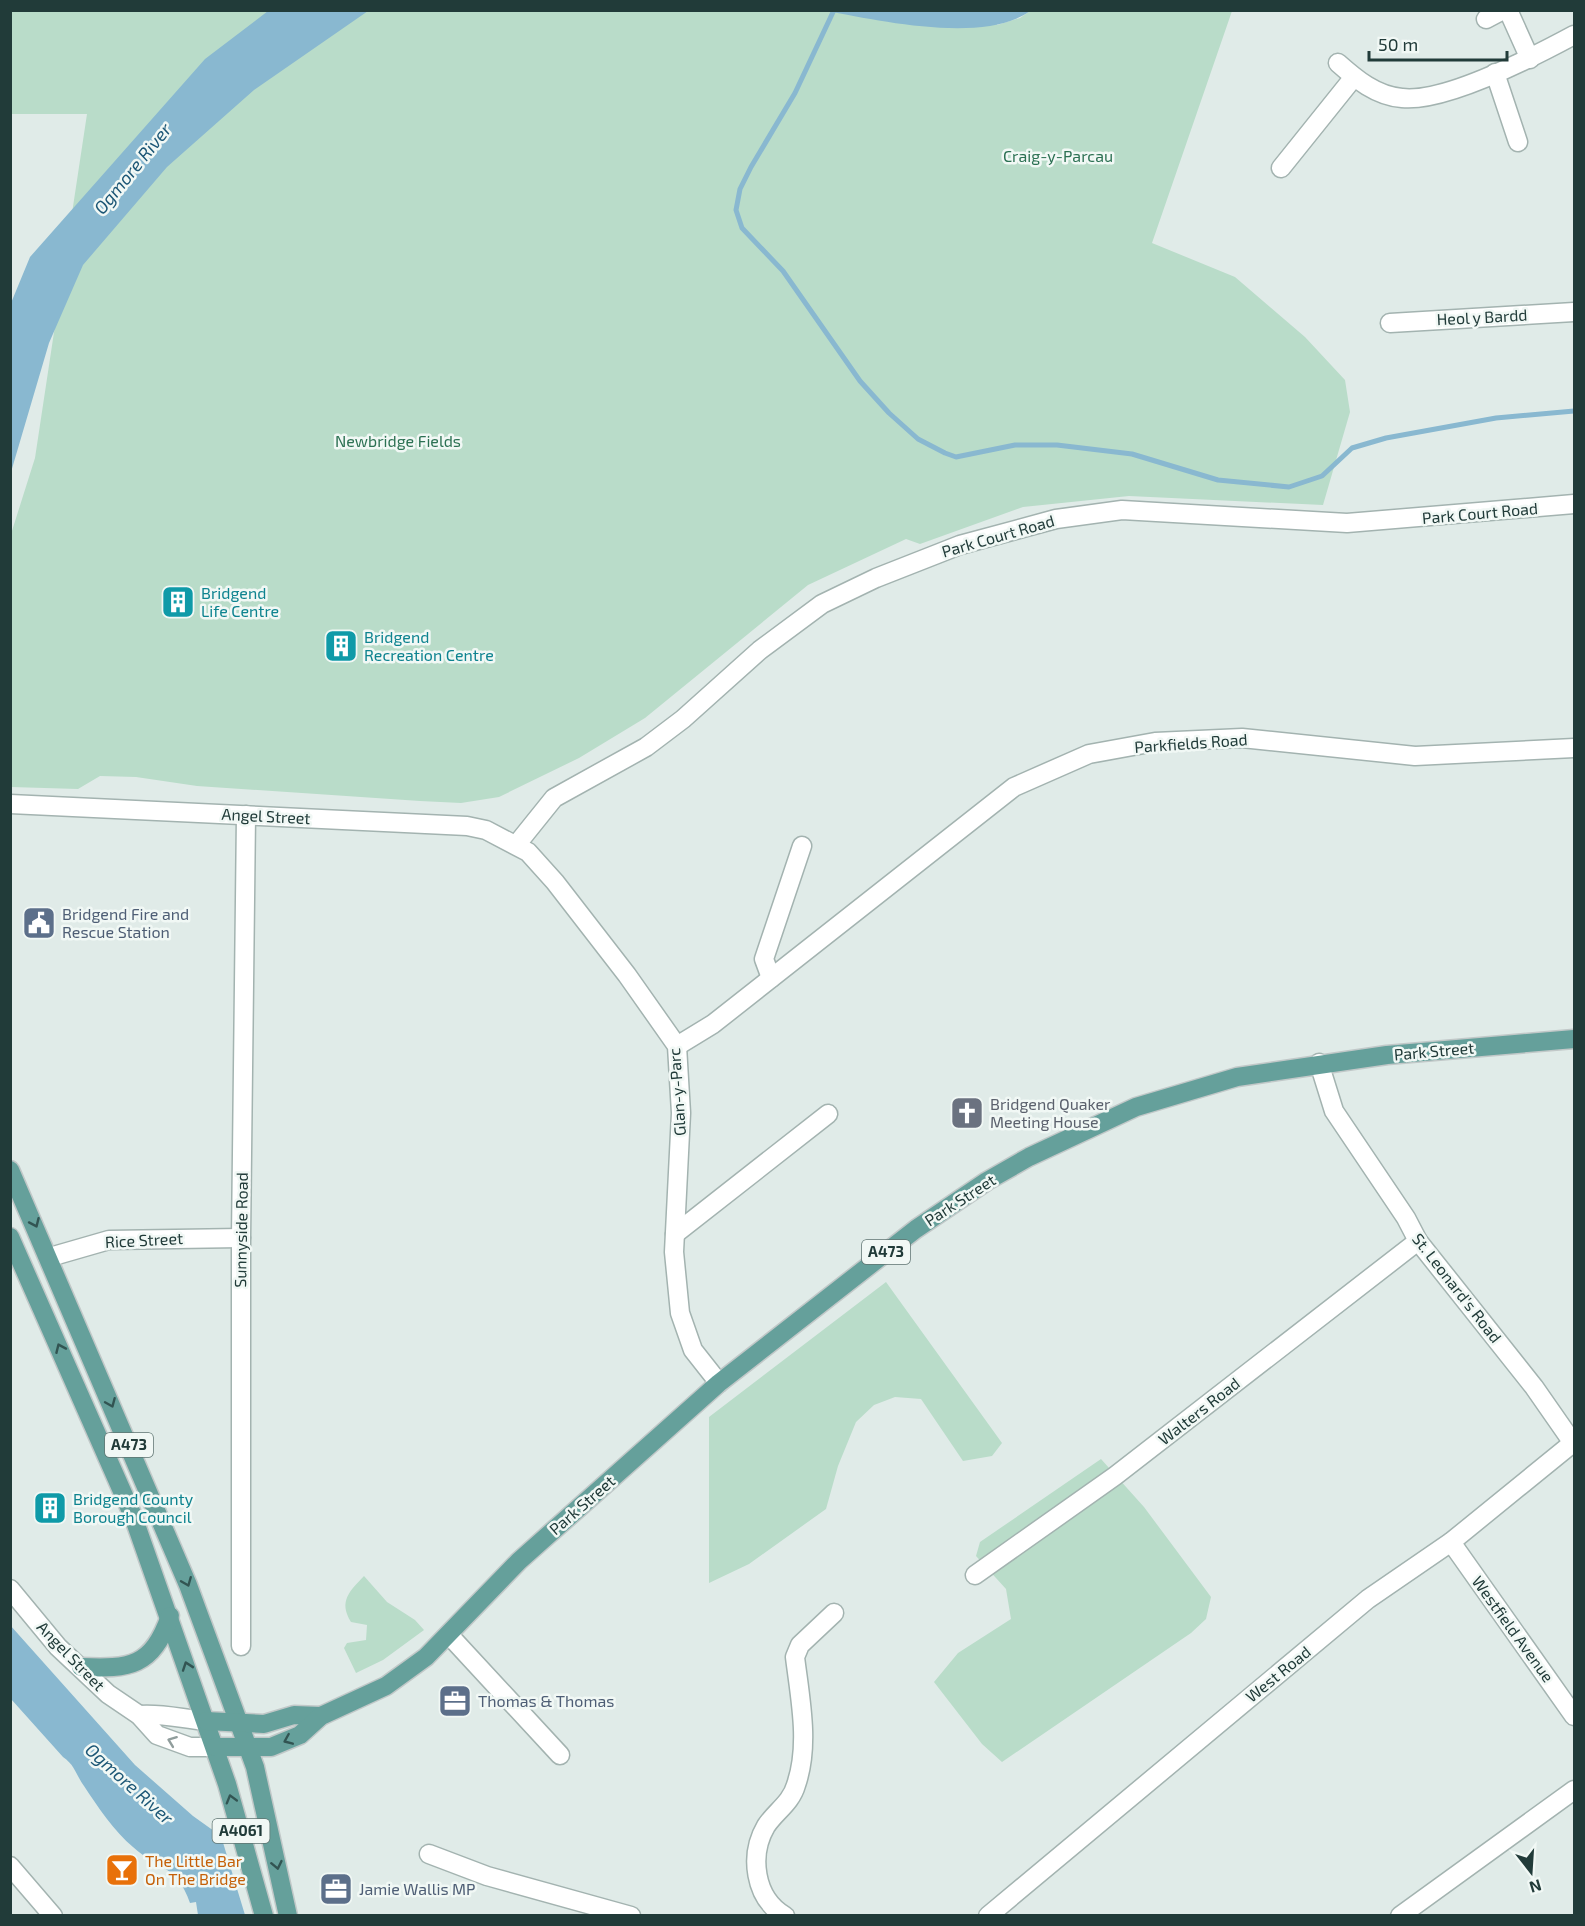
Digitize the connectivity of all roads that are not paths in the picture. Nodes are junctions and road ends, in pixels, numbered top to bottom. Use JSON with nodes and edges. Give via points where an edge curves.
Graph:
{"nodes":[{"id":1,"x":1503,"y":10,"type":"edge"},
{"id":2,"x":1508,"y":10,"type":"edge"},
{"id":3,"x":1486,"y":19,"type":"dead end"},
{"id":4,"x":1575,"y":35,"type":"edge"},
{"id":5,"x":1530,"y":59,"type":"junction"},
{"id":6,"x":1338,"y":63,"type":"dead end"},
{"id":7,"x":1495,"y":73,"type":"junction"},
{"id":8,"x":1354,"y":77,"type":"junction"},
{"id":9,"x":1518,"y":141,"type":"dead end"},
{"id":10,"x":1281,"y":168,"type":"dead end"},
{"id":11,"x":1575,"y":312,"type":"edge"},
{"id":12,"x":1390,"y":323,"type":"dead end"},
{"id":13,"x":1575,"y":504,"type":"edge"},
{"id":14,"x":1575,"y":748,"type":"edge"},
{"id":15,"x":10,"y":804,"type":"edge"},
{"id":16,"x":246,"y":814,"type":"junction"},
{"id":17,"x":517,"y":844,"type":"junction"},
{"id":18,"x":802,"y":846,"type":"dead end"},
{"id":19,"x":771,"y":978,"type":"junction"},
{"id":20,"x":1575,"y":1039,"type":"edge"},
{"id":21,"x":676,"y":1046,"type":"junction"},
{"id":22,"x":1319,"y":1063,"type":"junction"},
{"id":23,"x":828,"y":1114,"type":"dead end"},
{"id":24,"x":10,"y":1170,"type":"edge"},
{"id":25,"x":675,"y":1234,"type":"junction"},
{"id":26,"x":10,"y":1237,"type":"edge"},
{"id":27,"x":241,"y":1238,"type":"junction"},
{"id":28,"x":1418,"y":1241,"type":"junction"},
{"id":29,"x":50,"y":1257,"type":"junction"},
{"id":30,"x":719,"y":1383,"type":"junction"},
{"id":31,"x":1574,"y":1442,"type":"edge"},
{"id":32,"x":1451,"y":1542,"type":"junction"},
{"id":33,"x":975,"y":1575,"type":"dead end"},
{"id":34,"x":10,"y":1589,"type":"edge"},
{"id":35,"x":834,"y":1613,"type":"dead end"},
{"id":36,"x":170,"y":1616,"type":"junction"},
{"id":37,"x":448,"y":1635,"type":"junction"},
{"id":38,"x":241,"y":1647,"type":"dead end"},
{"id":39,"x":81,"y":1667,"type":"junction"},
{"id":40,"x":140,"y":1715,"type":"junction"},
{"id":41,"x":321,"y":1716,"type":"junction"},
{"id":42,"x":1575,"y":1716,"type":"edge"},
{"id":43,"x":206,"y":1721,"type":"junction"},
{"id":44,"x":239,"y":1723,"type":"junction"},
{"id":45,"x":215,"y":1747,"type":"junction"},
{"id":46,"x":248,"y":1747,"type":"junction"},
{"id":47,"x":560,"y":1755,"type":"dead end"},
{"id":48,"x":1575,"y":1790,"type":"edge"},
{"id":49,"x":429,"y":1854,"type":"dead end"},
{"id":50,"x":10,"y":1866,"type":"edge"},
{"id":51,"x":53,"y":1916,"type":"edge"},
{"id":52,"x":264,"y":1916,"type":"edge"},
{"id":53,"x":288,"y":1916,"type":"edge"},
{"id":54,"x":631,"y":1916,"type":"edge"},
{"id":55,"x":785,"y":1916,"type":"edge"},
{"id":56,"x":988,"y":1916,"type":"edge"},
{"id":57,"x":1400,"y":1916,"type":"edge"}],
"edges":[{"from":1,"to":3,"type":"street"},
{"from":2,"to":5,"type":"street"},
{"from":4,"to":5,"type":"street"},
{"from":5,"to":7,"type":"street"},
{"from":6,"to":8,"type":"street"},
{"from":7,"to":8,"type":"street","via":[[1427,97],[1402,98],[1376,92]]},
{"from":7,"to":9,"type":"street"},
{"from":8,"to":10,"type":"street"},
{"from":11,"to":12,"type":"street","name":"Heol y Bardd"},
{"from":13,"to":17,"type":"street","name":"Park Court Road","via":[[1347,523],[1122,510],[1056,519],[960,545],[822,604],[760,650],[646,747],[554,798]]},
{"from":14,"to":19,"type":"street","name":"Parkfields Road","via":[[1415,756],[1242,738],[1155,742],[1089,754],[1014,787]]},
{"from":15,"to":16,"type":"street","name":"Angel Street"},
{"from":16,"to":17,"type":"street","name":"Angel Street","via":[[467,826]]},
{"from":16,"to":27,"type":"street","name":"Sunnyside Road"},
{"from":17,"to":21,"type":"street","name":"Glan-y-Parc","via":[[555,882]]},
{"from":18,"to":19,"type":"street","via":[[764,959]]},
{"from":19,"to":21,"type":"street","name":"Parkfields Road","via":[[712,1024]]},
{"from":20,"to":22,"type":"main road","name":"Park Street","number":"A473"},
{"from":21,"to":25,"type":"street","name":"Glan-y-Parc","via":[[681,1113]]},
{"from":22,"to":28,"type":"street","name":"St. Leonard's Road","via":[[1334,1111]]},
{"from":22,"to":30,"type":"main road","name":"Park Street","number":"A473","via":[[1190,1089],[1136,1107],[1029,1157],[916,1229]]},
{"from":23,"to":25,"type":"street"},
{"from":24,"to":29,"type":"main road","number":"A473","one_way":true},
{"from":25,"to":30,"type":"street","name":"Glan-y-Parc","via":[[680,1313],[686,1334],[693,1350]]},
{"from":36,"to":26,"type":"main road","number":"A473","one_way":true,"via":[[133,1516]]},
{"from":27,"to":29,"type":"street","name":"Rice Street","via":[[108,1240]]},
{"from":27,"to":38,"type":"street","name":"Sunnyside Road"},
{"from":28,"to":31,"type":"street","name":"St. Leonard's Road"},
{"from":28,"to":33,"type":"street","name":"Walters Road","via":[[1115,1476]]},
{"from":29,"to":44,"type":"main road","number":"A473","one_way":true,"via":[[188,1585]]},
{"from":30,"to":37,"type":"main road","name":"Park Street","number":"A473","via":[[519,1561]]},
{"from":31,"to":32,"type":"street","name":"West Road"},
{"from":32,"to":42,"type":"street","name":"Westfield Avenue"},
{"from":32,"to":56,"type":"street","name":"West Road","via":[[1368,1599]]},
{"from":34,"to":39,"type":"street","name":"Angel Street","via":[[58,1647]]},
{"from":35,"to":55,"type":"street","via":[[800,1645],[795,1657],[804,1737],[796,1786],[758,1844],[756,1871],[762,1890],[776,1911]]},
{"from":36,"to":39,"type":"main road","via":[[154,1650],[143,1660],[113,1668]]},
{"from":43,"to":36,"type":"main road","number":"A473","one_way":true},
{"from":37,"to":41,"type":"main road","name":"Park Street","number":"A473","via":[[426,1657],[386,1686]]},
{"from":37,"to":47,"type":"street"},
{"from":39,"to":40,"type":"street","name":"Angel Street","via":[[108,1694]]},
{"from":40,"to":43,"type":"street","via":[[163,1713]]},
{"from":45,"to":40,"type":"street","name":"Angel Street","one_way":true,"via":[[190,1747],[157,1735]]},
{"from":41,"to":44,"type":"main road","name":"Park Street","number":"A473","via":[[294,1715],[264,1724]]},
{"from":41,"to":46,"type":"main road","name":"Park Street","number":"A473","one_way":true,"via":[[300,1735],[271,1747]]},
{"from":43,"to":44,"type":"main road","name":"Park Street","number":"A473"},
{"from":43,"to":45,"type":"main road","number":"A473"},
{"from":44,"to":46,"type":"main road","number":"A473"},
{"from":45,"to":46,"type":"main road","name":"Park Street","number":"A473"},
{"from":52,"to":45,"type":"main road","number":"A4061","one_way":true},
{"from":46,"to":53,"type":"main road","number":"A4061","one_way":true},
{"from":48,"to":57,"type":"street"},
{"from":49,"to":54,"type":"street","via":[[487,1876]]},
{"from":50,"to":51,"type":"street"}]}
